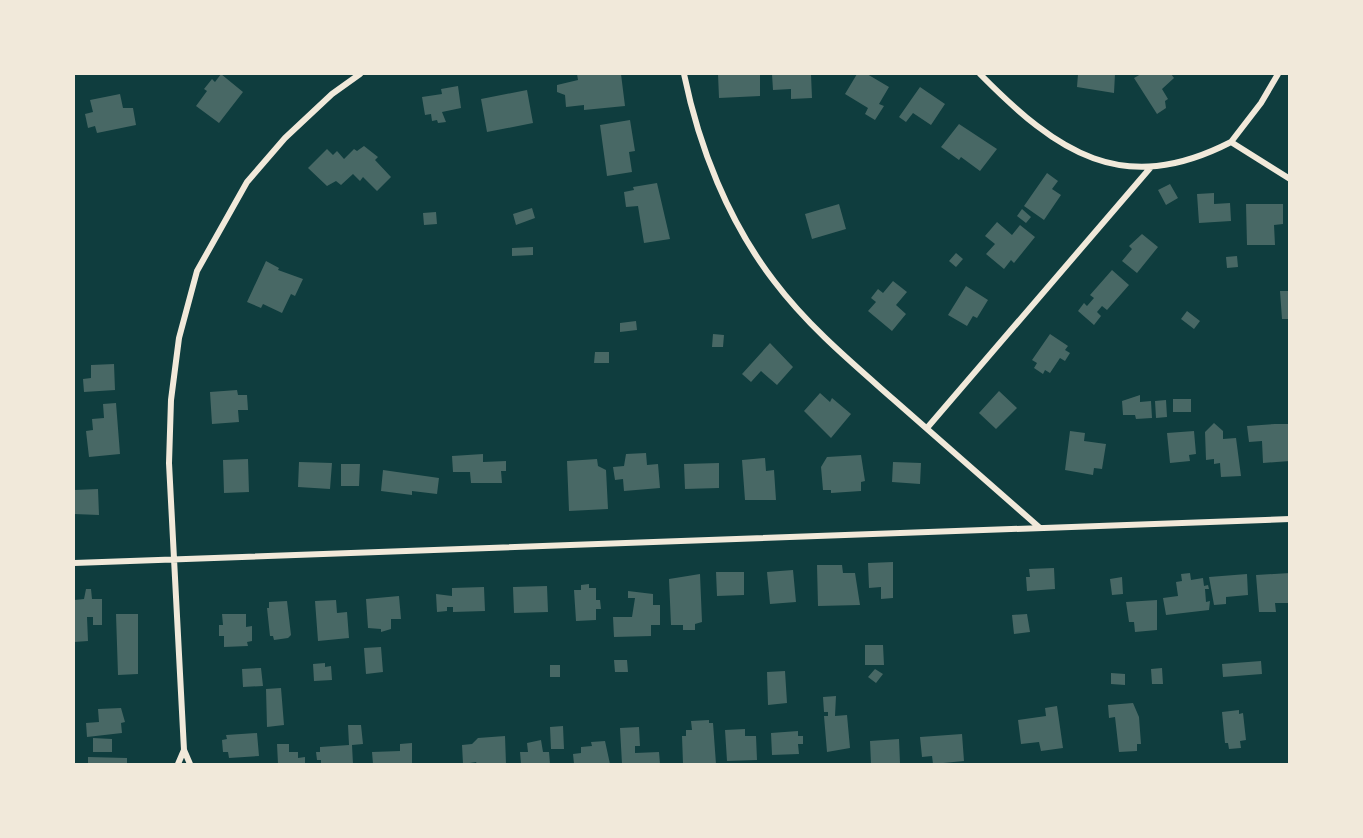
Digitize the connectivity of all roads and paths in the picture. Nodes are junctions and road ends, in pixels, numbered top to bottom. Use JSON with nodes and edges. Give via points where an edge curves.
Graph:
{"nodes":[{"id":1,"x":360,"y":74,"type":"edge"},
{"id":2,"x":684,"y":74,"type":"edge"},
{"id":3,"x":980,"y":74,"type":"edge"},
{"id":4,"x":1278,"y":74,"type":"edge"},
{"id":5,"x":1231,"y":142,"type":"junction"},
{"id":6,"x":1151,"y":167,"type":"junction"},
{"id":7,"x":1290,"y":179,"type":"edge"},
{"id":8,"x":927,"y":428,"type":"junction"},
{"id":9,"x":1290,"y":519,"type":"edge"},
{"id":10,"x":1040,"y":528,"type":"junction"},
{"id":11,"x":175,"y":559,"type":"junction"},
{"id":12,"x":74,"y":563,"type":"edge"},
{"id":13,"x":184,"y":750,"type":"junction"},
{"id":14,"x":178,"y":765,"type":"edge"},
{"id":15,"x":190,"y":765,"type":"edge"}],
"edges":[{"from":1,"to":11,"type":"street","via":[[285,138],[247,182],[196,271],[178,338],[171,400],[169,463]]},
{"from":2,"to":8,"type":"street","via":[[696,126],[712,170],[773,280],[820,335]]},
{"from":3,"to":6,"type":"street","via":[[1019,114],[1048,136],[1110,165]]},
{"from":4,"to":5,"type":"street"},
{"from":5,"to":6,"type":"street","via":[[1196,158]]},
{"from":5,"to":7,"type":"street"},
{"from":6,"to":8,"type":"street"},
{"from":8,"to":10,"type":"street"},
{"from":9,"to":10,"type":"street"},
{"from":10,"to":11,"type":"street"},
{"from":11,"to":12,"type":"street"},
{"from":11,"to":13,"type":"street"},
{"from":13,"to":14,"type":"street"},
{"from":13,"to":15,"type":"street"}]}
